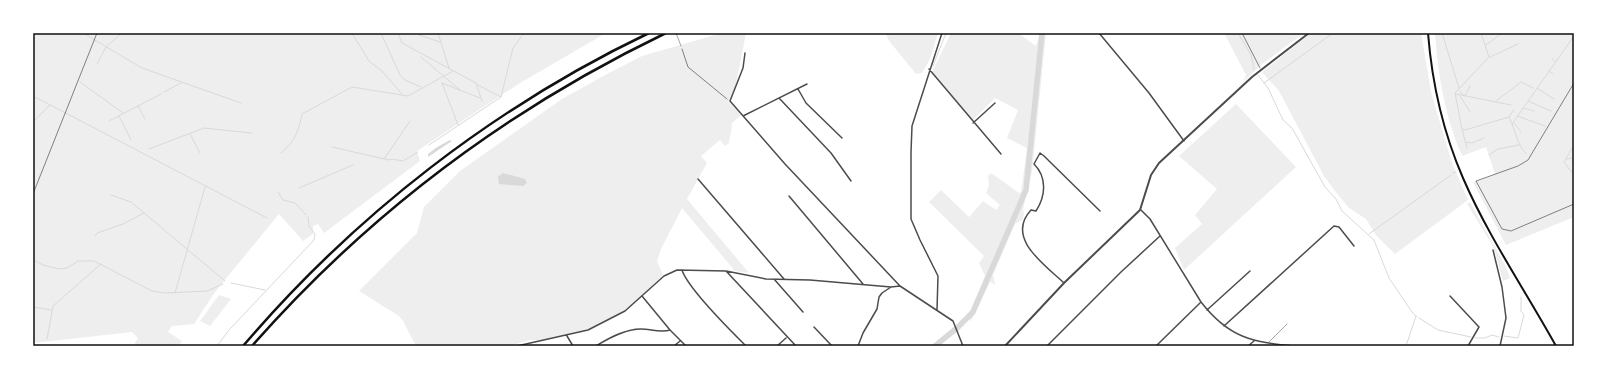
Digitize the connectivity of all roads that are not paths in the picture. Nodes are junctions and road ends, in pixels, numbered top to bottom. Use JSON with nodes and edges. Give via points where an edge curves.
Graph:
{"nodes":[{"id":1,"x":649,"y":33,"type":"edge"},
{"id":2,"x":666,"y":33,"type":"edge"},
{"id":3,"x":676,"y":33,"type":"edge"},
{"id":4,"x":942,"y":33,"type":"edge"},
{"id":5,"x":1099,"y":33,"type":"edge"},
{"id":6,"x":1309,"y":33,"type":"edge"},
{"id":7,"x":1428,"y":33,"type":"edge"},
{"id":8,"x":681,"y":46,"type":"road end"},
{"id":9,"x":745,"y":53,"type":"dead end"},
{"id":10,"x":929,"y":69,"type":"junction"},
{"id":11,"x":807,"y":84,"type":"dead end"},
{"id":12,"x":798,"y":89,"type":"junction"},
{"id":13,"x":779,"y":98,"type":"junction"},
{"id":14,"x":995,"y":103,"type":"dead end"},
{"id":15,"x":743,"y":116,"type":"junction"},
{"id":16,"x":974,"y":123,"type":"junction"},
{"id":17,"x":842,"y":138,"type":"dead end"},
{"id":18,"x":1184,"y":140,"type":"junction"},
{"id":19,"x":1001,"y":154,"type":"dead end"},
{"id":20,"x":698,"y":179,"type":"dead end"},
{"id":21,"x":851,"y":181,"type":"dead end"},
{"id":22,"x":789,"y":196,"type":"dead end"},
{"id":23,"x":1140,"y":210,"type":"junction"},
{"id":24,"x":1100,"y":211,"type":"dead end"},
{"id":25,"x":1160,"y":236,"type":"junction"},
{"id":26,"x":1354,"y":246,"type":"dead end"},
{"id":27,"x":1492,"y":250,"type":"dead end"},
{"id":28,"x":682,"y":270,"type":"junction"},
{"id":29,"x":726,"y":271,"type":"junction"},
{"id":30,"x":1250,"y":271,"type":"dead end"},
{"id":31,"x":774,"y":279,"type":"junction"},
{"id":32,"x":784,"y":279,"type":"junction"},
{"id":33,"x":1064,"y":283,"type":"junction"},
{"id":34,"x":863,"y":284,"type":"junction"},
{"id":35,"x":900,"y":286,"type":"junction"},
{"id":36,"x":891,"y":287,"type":"junction"},
{"id":37,"x":642,"y":296,"type":"junction"},
{"id":38,"x":1450,"y":296,"type":"dead end"},
{"id":39,"x":1201,"y":302,"type":"junction"},
{"id":40,"x":937,"y":310,"type":"junction"},
{"id":41,"x":1207,"y":310,"type":"junction"},
{"id":42,"x":803,"y":312,"type":"dead end"},
{"id":43,"x":1287,"y":324,"type":"dead end"},
{"id":44,"x":1223,"y":326,"type":"junction"},
{"id":45,"x":814,"y":327,"type":"dead end"},
{"id":46,"x":670,"y":330,"type":"junction"},
{"id":47,"x":567,"y":336,"type":"junction"},
{"id":48,"x":787,"y":337,"type":"junction"},
{"id":49,"x":680,"y":341,"type":"junction"},
{"id":50,"x":1254,"y":341,"type":"junction"},
{"id":51,"x":1268,"y":343,"type":"junction"},
{"id":52,"x":243,"y":346,"type":"edge"},
{"id":53,"x":252,"y":346,"type":"edge"},
{"id":54,"x":517,"y":346,"type":"edge"},
{"id":55,"x":573,"y":346,"type":"edge"},
{"id":56,"x":596,"y":346,"type":"edge"},
{"id":57,"x":674,"y":346,"type":"edge"},
{"id":58,"x":686,"y":346,"type":"edge"},
{"id":59,"x":746,"y":346,"type":"edge"},
{"id":60,"x":778,"y":346,"type":"edge"},
{"id":61,"x":796,"y":346,"type":"edge"},
{"id":62,"x":832,"y":346,"type":"edge"},
{"id":63,"x":858,"y":346,"type":"edge"},
{"id":64,"x":963,"y":346,"type":"edge"},
{"id":65,"x":1005,"y":346,"type":"edge"},
{"id":66,"x":1047,"y":346,"type":"edge"},
{"id":67,"x":1156,"y":346,"type":"edge"},
{"id":68,"x":1248,"y":346,"type":"edge"},
{"id":69,"x":1294,"y":346,"type":"edge"},
{"id":70,"x":1468,"y":346,"type":"edge"},
{"id":71,"x":1500,"y":346,"type":"edge"},
{"id":72,"x":1556,"y":346,"type":"edge"}],
"edges":[{"from":1,"to":52,"type":"highway","via":[[528,100],[428,170],[369,218],[322,262]]},
{"from":2,"to":53,"type":"highway","via":[[609,61],[552,94],[448,164],[348,247]]},
{"from":3,"to":8,"type":"lane"},
{"from":4,"to":10,"type":"street"},
{"from":5,"to":18,"type":"street"},
{"from":6,"to":18,"type":"street","via":[[1227,99]]},
{"from":7,"to":72,"type":"main road","via":[[1438,103],[1458,167],[1485,222]]},
{"from":9,"to":15,"type":"street","via":[[743,68],[730,101]]},
{"from":10,"to":16,"type":"street"},
{"from":10,"to":40,"type":"street","via":[[912,126],[910,210],[915,230],[938,276]]},
{"from":11,"to":12,"type":"street"},
{"from":12,"to":13,"type":"street"},
{"from":12,"to":17,"type":"street","via":[[806,103]]},
{"from":13,"to":15,"type":"street"},
{"from":13,"to":21,"type":"street","via":[[831,153]]},
{"from":14,"to":16,"type":"street"},
{"from":15,"to":35,"type":"street"},
{"from":16,"to":19,"type":"street"},
{"from":18,"to":23,"type":"street","via":[[1154,170]]},
{"from":20,"to":32,"type":"street"},
{"from":22,"to":34,"type":"street"},
{"from":23,"to":25,"type":"street","via":[[1150,219]]},
{"from":23,"to":33,"type":"street"},
{"from":24,"to":33,"type":"street","via":[[1044,156],[1038,154],[1034,164],[1042,175],[1044,192],[1036,211],[1031,210],[1025,218],[1023,233],[1035,256]]},
{"from":25,"to":39,"type":"street"},
{"from":25,"to":66,"type":"street"},
{"from":26,"to":44,"type":"street","via":[[1340,227],[1334,226]]},
{"from":27,"to":71,"type":"street","via":[[1502,287],[1506,318]]},
{"from":28,"to":29,"type":"street"},
{"from":28,"to":37,"type":"street","via":[[664,276]]},
{"from":28,"to":59,"type":"street","via":[[689,283]]},
{"from":29,"to":31,"type":"street"},
{"from":29,"to":48,"type":"street"},
{"from":30,"to":41,"type":"street"},
{"from":31,"to":32,"type":"street"},
{"from":31,"to":42,"type":"street"},
{"from":32,"to":34,"type":"street"},
{"from":33,"to":65,"type":"street"},
{"from":34,"to":36,"type":"street"},
{"from":35,"to":36,"type":"street"},
{"from":35,"to":40,"type":"street"},
{"from":36,"to":63,"type":"street","via":[[879,297],[877,308]]},
{"from":37,"to":46,"type":"street"},
{"from":37,"to":47,"type":"street","via":[[625,311],[588,330]]},
{"from":38,"to":70,"type":"street","via":[[1479,327]]},
{"from":39,"to":41,"type":"street"},
{"from":39,"to":67,"type":"street"},
{"from":40,"to":64,"type":"street","via":[[955,325]]},
{"from":41,"to":44,"type":"street"},
{"from":43,"to":51,"type":"lane"},
{"from":44,"to":50,"type":"street"},
{"from":45,"to":62,"type":"street"},
{"from":46,"to":49,"type":"street"},
{"from":46,"to":56,"type":"street","via":[[639,329],[616,335]]},
{"from":47,"to":54,"type":"street"},
{"from":47,"to":55,"type":"street"},
{"from":48,"to":60,"type":"street"},
{"from":48,"to":61,"type":"street"},
{"from":49,"to":57,"type":"street"},
{"from":49,"to":58,"type":"street"},
{"from":50,"to":51,"type":"street"},
{"from":50,"to":68,"type":"street"},
{"from":51,"to":69,"type":"street"}]}
